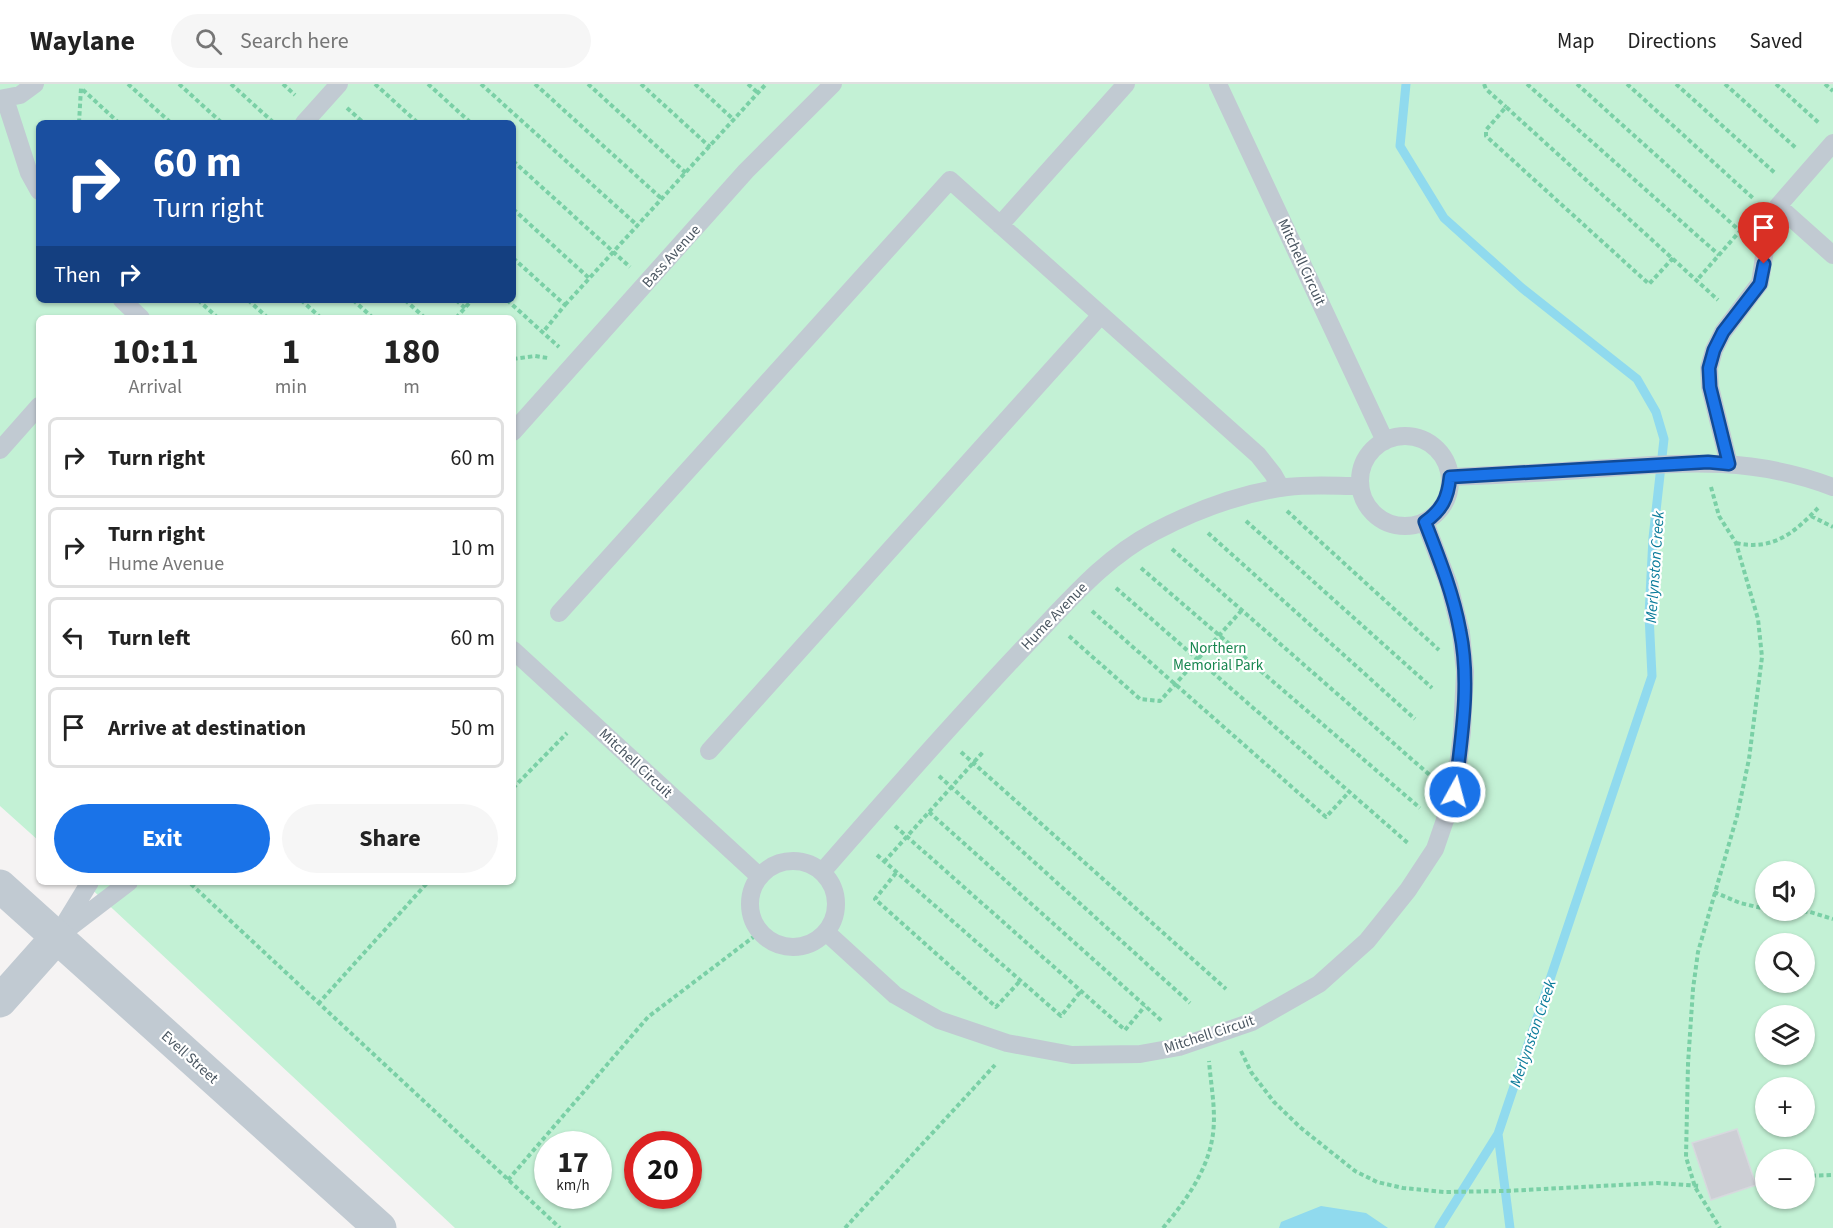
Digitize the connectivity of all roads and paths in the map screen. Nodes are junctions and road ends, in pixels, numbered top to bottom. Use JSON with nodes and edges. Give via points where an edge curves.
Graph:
{"nodes":[{"id":1,"x":35,"y":84,"type":"edge"},
{"id":2,"x":128,"y":84,"type":"edge"},
{"id":3,"x":179,"y":84,"type":"edge"},
{"id":4,"x":231,"y":84,"type":"edge"},
{"id":5,"x":339,"y":84,"type":"edge"},
{"id":6,"x":375,"y":84,"type":"edge"},
{"id":7,"x":428,"y":84,"type":"edge"},
{"id":8,"x":481,"y":84,"type":"edge"},
{"id":9,"x":535,"y":84,"type":"edge"},
{"id":10,"x":588,"y":84,"type":"edge"},
{"id":11,"x":640,"y":84,"type":"edge"},
{"id":12,"x":695,"y":84,"type":"edge"},
{"id":13,"x":748,"y":84,"type":"edge"},
{"id":14,"x":766,"y":84,"type":"edge"},
{"id":15,"x":833,"y":84,"type":"edge"},
{"id":16,"x":1126,"y":84,"type":"edge"},
{"id":17,"x":1218,"y":84,"type":"edge"},
{"id":18,"x":1484,"y":84,"type":"edge"},
{"id":19,"x":1527,"y":84,"type":"edge"},
{"id":20,"x":1577,"y":84,"type":"edge"},
{"id":21,"x":1627,"y":84,"type":"edge"},
{"id":22,"x":1676,"y":84,"type":"edge"},
{"id":23,"x":1725,"y":84,"type":"edge"},
{"id":24,"x":1776,"y":84,"type":"edge"},
{"id":25,"x":1825,"y":84,"type":"edge"},
{"id":26,"x":81,"y":86,"type":"edge"},
{"id":27,"x":1833,"y":91,"type":"edge"},
{"id":28,"x":758,"y":93,"type":"junction"},
{"id":29,"x":2,"y":99,"type":"edge"},
{"id":30,"x":1506,"y":107,"type":"junction"},
{"id":31,"x":78,"y":120,"type":"edge"},
{"id":32,"x":116,"y":120,"type":"edge"},
{"id":33,"x":168,"y":120,"type":"edge"},
{"id":34,"x":219,"y":120,"type":"edge"},
{"id":35,"x":271,"y":120,"type":"edge"},
{"id":36,"x":307,"y":120,"type":"edge"},
{"id":37,"x":415,"y":120,"type":"edge"},
{"id":38,"x":468,"y":120,"type":"edge"},
{"id":39,"x":734,"y":120,"type":"junction"},
{"id":40,"x":1829,"y":136,"type":"edge"},
{"id":41,"x":710,"y":147,"type":"junction"},
{"id":42,"x":516,"y":164,"type":"edge"},
{"id":43,"x":1814,"y":164,"type":"junction"},
{"id":44,"x":686,"y":173,"type":"junction"},
{"id":45,"x":36,"y":186,"type":"edge"},
{"id":46,"x":1792,"y":189,"type":"junction"},
{"id":47,"x":662,"y":199,"type":"junction"},
{"id":48,"x":1775,"y":211,"type":"junction"},
{"id":49,"x":516,"y":212,"type":"edge"},
{"id":50,"x":1000,"y":225,"type":"junction"},
{"id":51,"x":638,"y":226,"type":"junction"},
{"id":52,"x":614,"y":252,"type":"junction"},
{"id":53,"x":1719,"y":255,"type":"junction"},
{"id":54,"x":1833,"y":255,"type":"edge"},
{"id":55,"x":1673,"y":258,"type":"junction"},
{"id":56,"x":516,"y":261,"type":"edge"},
{"id":57,"x":590,"y":279,"type":"junction"},
{"id":58,"x":1697,"y":280,"type":"junction"},
{"id":59,"x":647,"y":282,"type":"junction"},
{"id":60,"x":201,"y":303,"type":"edge"},
{"id":61,"x":251,"y":303,"type":"edge"},
{"id":62,"x":304,"y":303,"type":"edge"},
{"id":63,"x":356,"y":303,"type":"edge"},
{"id":64,"x":408,"y":303,"type":"edge"},
{"id":65,"x":459,"y":303,"type":"edge"},
{"id":66,"x":469,"y":303,"type":"edge"},
{"id":67,"x":510,"y":303,"type":"edge"},
{"id":68,"x":565,"y":305,"type":"junction"},
{"id":69,"x":465,"y":308,"type":"junction"},
{"id":70,"x":215,"y":315,"type":"edge"},
{"id":71,"x":265,"y":315,"type":"edge"},
{"id":72,"x":318,"y":315,"type":"edge"},
{"id":73,"x":370,"y":315,"type":"edge"},
{"id":74,"x":422,"y":315,"type":"edge"},
{"id":75,"x":459,"y":315,"type":"edge"},
{"id":76,"x":1101,"y":315,"type":"junction"},
{"id":77,"x":1736,"y":316,"type":"junction"},
{"id":78,"x":543,"y":332,"type":"junction"},
{"id":79,"x":516,"y":359,"type":"edge"},
{"id":80,"x":577,"y":362,"type":"junction"},
{"id":81,"x":36,"y":408,"type":"edge"},
{"id":82,"x":516,"y":429,"type":"edge"},
{"id":83,"x":1385,"y":441,"type":"junction"},
{"id":84,"x":0,"y":450,"type":"edge"},
{"id":85,"x":1708,"y":462,"type":"junction"},
{"id":86,"x":1729,"y":464,"type":"junction"},
{"id":87,"x":1450,"y":477,"type":"junction"},
{"id":88,"x":1360,"y":486,"type":"junction"},
{"id":89,"x":1274,"y":490,"type":"junction"},
{"id":90,"x":1829,"y":494,"type":"edge"},
{"id":91,"x":1226,"y":502,"type":"junction"},
{"id":92,"x":1190,"y":516,"type":"junction"},
{"id":93,"x":1810,"y":516,"type":"junction"},
{"id":94,"x":1425,"y":522,"type":"junction"},
{"id":95,"x":1833,"y":527,"type":"edge"},
{"id":96,"x":1153,"y":532,"type":"junction"},
{"id":97,"x":1736,"y":543,"type":"junction"},
{"id":98,"x":1122,"y":552,"type":"junction"},
{"id":99,"x":1098,"y":572,"type":"junction"},
{"id":100,"x":1074,"y":594,"type":"junction"},
{"id":101,"x":1242,"y":610,"type":"junction"},
{"id":102,"x":559,"y":613,"type":"dead end"},
{"id":103,"x":1050,"y":620,"type":"junction"},
{"id":104,"x":1219,"y":636,"type":"junction"},
{"id":105,"x":1439,"y":651,"type":"dead end"},
{"id":106,"x":516,"y":653,"type":"edge"},
{"id":107,"x":1198,"y":660,"type":"junction"},
{"id":108,"x":1176,"y":685,"type":"junction"},
{"id":109,"x":1432,"y":688,"type":"dead end"},
{"id":110,"x":584,"y":716,"type":"junction"},
{"id":111,"x":1415,"y":719,"type":"dead end"},
{"id":112,"x":942,"y":735,"type":"junction"},
{"id":113,"x":709,"y":751,"type":"dead end"},
{"id":114,"x":983,"y":752,"type":"dead end"},
{"id":115,"x":920,"y":760,"type":"junction"},
{"id":116,"x":974,"y":763,"type":"junction"},
{"id":117,"x":516,"y":785,"type":"edge"},
{"id":118,"x":951,"y":788,"type":"junction"},
{"id":119,"x":1349,"y":792,"type":"junction"},
{"id":120,"x":1453,"y":795,"type":"junction"},
{"id":121,"x":1420,"y":808,"type":"dead end"},
{"id":122,"x":929,"y":812,"type":"junction"},
{"id":123,"x":895,"y":826,"type":"dead end"},
{"id":124,"x":906,"y":837,"type":"junction"},
{"id":125,"x":877,"y":855,"type":"dead end"},
{"id":126,"x":1427,"y":860,"type":"junction"},
{"id":127,"x":884,"y":862,"type":"junction"},
{"id":128,"x":822,"y":872,"type":"junction"},
{"id":129,"x":896,"y":873,"type":"junction"},
{"id":130,"x":759,"y":876,"type":"junction"},
{"id":131,"x":88,"y":885,"type":"edge"},
{"id":132,"x":125,"y":885,"type":"edge"},
{"id":133,"x":192,"y":885,"type":"edge"},
{"id":134,"x":425,"y":885,"type":"edge"},
{"id":135,"x":0,"y":886,"type":"edge"},
{"id":136,"x":1714,"y":892,"type":"junction"},
{"id":137,"x":1755,"y":906,"type":"edge"},
{"id":138,"x":1815,"y":914,"type":"edge"},
{"id":139,"x":1833,"y":919,"type":"edge"},
{"id":140,"x":760,"y":932,"type":"junction"},
{"id":141,"x":826,"y":932,"type":"junction"},
{"id":142,"x":57,"y":937,"type":"junction"},
{"id":143,"x":1020,"y":981,"type":"junction"},
{"id":144,"x":1226,"y":989,"type":"dead end"},
{"id":145,"x":1081,"y":991,"type":"junction"},
{"id":146,"x":0,"y":1000,"type":"edge"},
{"id":147,"x":1190,"y":1003,"type":"dead end"},
{"id":148,"x":318,"y":1004,"type":"junction"},
{"id":149,"x":1145,"y":1006,"type":"junction"},
{"id":150,"x":996,"y":1007,"type":"junction"},
{"id":151,"x":1163,"y":1022,"type":"dead end"},
{"id":152,"x":1230,"y":1029,"type":"junction"},
{"id":153,"x":1207,"y":1037,"type":"junction"},
{"id":154,"x":1007,"y":1043,"type":"junction"},
{"id":155,"x":1815,"y":1176,"type":"edge"},
{"id":156,"x":1833,"y":1176,"type":"edge"},
{"id":157,"x":508,"y":1180,"type":"junction"},
{"id":158,"x":1698,"y":1186,"type":"junction"},
{"id":159,"x":380,"y":1228,"type":"edge"},
{"id":160,"x":560,"y":1228,"type":"edge"},
{"id":161,"x":845,"y":1228,"type":"edge"},
{"id":162,"x":1163,"y":1228,"type":"edge"},
{"id":163,"x":1720,"y":1228,"type":"edge"}],
"edges":[{"from":1,"to":29,"type":"lane","via":[[20,95]]},
{"from":2,"to":33,"type":"path"},
{"from":3,"to":34,"type":"path"},
{"from":4,"to":35,"type":"path"},
{"from":5,"to":36,"type":"lane"},
{"from":6,"to":37,"type":"path"},
{"from":7,"to":38,"type":"path"},
{"from":8,"to":51,"type":"path"},
{"from":9,"to":47,"type":"path"},
{"from":10,"to":44,"type":"path"},
{"from":11,"to":41,"type":"path"},
{"from":12,"to":39,"type":"path"},
{"from":13,"to":28,"type":"path"},
{"from":14,"to":28,"type":"path"},
{"from":15,"to":59,"type":"lane","name":"Bass Avenue","via":[[746,171]]},
{"from":16,"to":50,"type":"lane"},
{"from":17,"to":83,"type":"lane","name":"Mitchell Circuit"},
{"from":18,"to":30,"type":"path"},
{"from":19,"to":53,"type":"path"},
{"from":20,"to":53,"type":"path","via":[[1740,231]]},
{"from":21,"to":48,"type":"path"},
{"from":22,"to":46,"type":"path"},
{"from":23,"to":43,"type":"path"},
{"from":24,"to":40,"type":"path"},
{"from":25,"to":27,"type":"path"},
{"from":26,"to":31,"type":"path"},
{"from":26,"to":32,"type":"path"},
{"from":28,"to":39,"type":"path"},
{"from":29,"to":45,"type":"lane"},
{"from":30,"to":55,"type":"path"},
{"from":30,"to":55,"type":"path","via":[[1486,130],[1486,136],[1641,277],[1649,284]]},
{"from":39,"to":41,"type":"path"},
{"from":40,"to":43,"type":"lane"},
{"from":41,"to":44,"type":"path"},
{"from":42,"to":52,"type":"path"},
{"from":43,"to":46,"type":"lane"},
{"from":44,"to":47,"type":"path"},
{"from":46,"to":48,"type":"lane"},
{"from":47,"to":51,"type":"path"},
{"from":48,"to":54,"type":"lane"},
{"from":48,"to":77,"type":"lane","via":[[1769,223],[1760,284]]},
{"from":49,"to":57,"type":"path"},
{"from":50,"to":76,"type":"lane"},
{"from":50,"to":102,"type":"lane","via":[[950,180]]},
{"from":51,"to":52,"type":"path"},
{"from":52,"to":57,"type":"path"},
{"from":52,"to":59,"type":"path"},
{"from":53,"to":58,"type":"path"},
{"from":55,"to":58,"type":"path"},
{"from":56,"to":68,"type":"path"},
{"from":57,"to":68,"type":"path"},
{"from":58,"to":77,"type":"path"},
{"from":59,"to":80,"type":"lane","name":"Bass Avenue"},
{"from":60,"to":70,"type":"path"},
{"from":61,"to":71,"type":"path"},
{"from":62,"to":72,"type":"path"},
{"from":63,"to":73,"type":"path"},
{"from":64,"to":74,"type":"path"},
{"from":65,"to":69,"type":"path"},
{"from":66,"to":69,"type":"path"},
{"from":67,"to":78,"type":"path"},
{"from":68,"to":78,"type":"path"},
{"from":69,"to":75,"type":"path"},
{"from":76,"to":89,"type":"lane","via":[[1258,456],[1273,474]]},
{"from":76,"to":113,"type":"lane"},
{"from":77,"to":86,"type":"lane","via":[[1723,332],[1709,368]]},
{"from":78,"to":80,"type":"path"},
{"from":79,"to":80,"type":"path"},
{"from":80,"to":82,"type":"lane","name":"Bass Avenue"},
{"from":81,"to":84,"type":"lane"},
{"from":83,"to":87,"type":"lane","via":[[1413,437],[1427,442],[1446,463]]},
{"from":83,"to":88,"type":"lane","via":[[1365,460]]},
{"from":85,"to":86,"type":"lane"},
{"from":85,"to":87,"type":"lane"},
{"from":85,"to":97,"type":"path","via":[[1719,516]]},
{"from":86,"to":90,"type":"lane","via":[[1810,478]]},
{"from":87,"to":94,"type":"lane","via":[[1444,504]]},
{"from":88,"to":89,"type":"lane","name":"Hume Avenue"},
{"from":88,"to":94,"type":"lane","via":[[1364,500],[1383,521],[1396,526]]},
{"from":89,"to":91,"type":"lane","name":"Hume Avenue"},
{"from":89,"to":105,"type":"path"},
{"from":90,"to":93,"type":"path"},
{"from":91,"to":92,"type":"lane","name":"Hume Avenue"},
{"from":91,"to":109,"type":"path"},
{"from":92,"to":96,"type":"lane","name":"Hume Avenue"},
{"from":92,"to":111,"type":"path"},
{"from":93,"to":95,"type":"path"},
{"from":93,"to":97,"type":"path","via":[[1793,531],[1766,545]]},
{"from":94,"to":120,"type":"lane","name":"Mitchell Circuit","via":[[1449,585],[1461,633],[1465,672]]},
{"from":96,"to":98,"type":"lane","name":"Hume Avenue"},
{"from":96,"to":101,"type":"path"},
{"from":97,"to":136,"type":"path","via":[[1758,619],[1762,657],[1749,759]]},
{"from":98,"to":99,"type":"lane","name":"Hume Avenue"},
{"from":98,"to":104,"type":"path"},
{"from":99,"to":100,"type":"lane","name":"Hume Avenue"},
{"from":99,"to":107,"type":"path"},
{"from":100,"to":103,"type":"lane","name":"Hume Avenue"},
{"from":100,"to":108,"type":"path"},
{"from":101,"to":104,"type":"path"},
{"from":101,"to":120,"type":"path"},
{"from":103,"to":108,"type":"path","via":[[1140,699],[1160,701]]},
{"from":103,"to":112,"type":"lane","name":"Hume Avenue"},
{"from":104,"to":107,"type":"path"},
{"from":104,"to":121,"type":"path"},
{"from":106,"to":110,"type":"lane","name":"Mitchell Circuit"},
{"from":107,"to":108,"type":"path"},
{"from":107,"to":119,"type":"path"},
{"from":108,"to":119,"type":"path","via":[[1326,817]]},
{"from":110,"to":117,"type":"path"},
{"from":110,"to":130,"type":"lane","name":"Mitchell Circuit"},
{"from":112,"to":115,"type":"lane","name":"Hume Avenue"},
{"from":112,"to":116,"type":"path"},
{"from":114,"to":116,"type":"path"},
{"from":115,"to":118,"type":"path"},
{"from":115,"to":128,"type":"lane","name":"Hume Avenue"},
{"from":116,"to":118,"type":"path"},
{"from":116,"to":144,"type":"path"},
{"from":118,"to":122,"type":"path"},
{"from":118,"to":147,"type":"path"},
{"from":119,"to":126,"type":"path"},
{"from":120,"to":126,"type":"lane","name":"Mitchell Circuit","via":[[1435,849]]},
{"from":122,"to":124,"type":"path"},
{"from":122,"to":149,"type":"path"},
{"from":123,"to":124,"type":"path"},
{"from":124,"to":127,"type":"path"},
{"from":124,"to":145,"type":"path"},
{"from":125,"to":127,"type":"path"},
{"from":126,"to":152,"type":"lane","name":"Mitchell Circuit","via":[[1367,941],[1319,984],[1252,1022]]},
{"from":127,"to":129,"type":"path"},
{"from":128,"to":130,"type":"lane","via":[[810,864],[789,861],[770,867]]},
{"from":128,"to":141,"type":"lane","via":[[835,894],[836,907]]},
{"from":129,"to":143,"type":"path"},
{"from":129,"to":150,"type":"path","via":[[875,898]]},
{"from":130,"to":140,"type":"lane","via":[[750,904]]},
{"from":131,"to":142,"type":"lane"},
{"from":132,"to":142,"type":"lane"},
{"from":133,"to":148,"type":"path"},
{"from":134,"to":148,"type":"path"},
{"from":135,"to":142,"type":"street","name":"Evell Street"},
{"from":136,"to":137,"type":"path"},
{"from":136,"to":158,"type":"path","via":[[1698,952],[1688,1055],[1686,1157]]},
{"from":138,"to":139,"type":"path"},
{"from":140,"to":141,"type":"lane","via":[[786,946],[801,946]]},
{"from":140,"to":157,"type":"path","via":[[648,1017]]},
{"from":141,"to":154,"type":"lane","name":"Mitchell Circuit","via":[[895,995],[939,1020]]},
{"from":142,"to":146,"type":"street"},
{"from":142,"to":159,"type":"street","name":"Evell Street"},
{"from":143,"to":145,"type":"path","via":[[1061,1016]]},
{"from":143,"to":150,"type":"path"},
{"from":145,"to":149,"type":"path","via":[[1125,1030]]},
{"from":148,"to":157,"type":"path"},
{"from":149,"to":151,"type":"path"},
{"from":150,"to":154,"type":"path"},
{"from":152,"to":153,"type":"lane","name":"Mitchell Circuit"},
{"from":152,"to":158,"type":"path","via":[[1251,1072],[1274,1102],[1354,1171],[1377,1182],[1443,1192],[1658,1183]]},
{"from":153,"to":154,"type":"lane","name":"Mitchell Circuit","via":[[1140,1054],[1072,1055]]},
{"from":153,"to":162,"type":"path","via":[[1214,1114],[1212,1140],[1188,1195]]},
{"from":154,"to":161,"type":"path","via":[[994,1067]]},
{"from":155,"to":156,"type":"path"},
{"from":157,"to":160,"type":"path"},
{"from":158,"to":163,"type":"path"}]}
